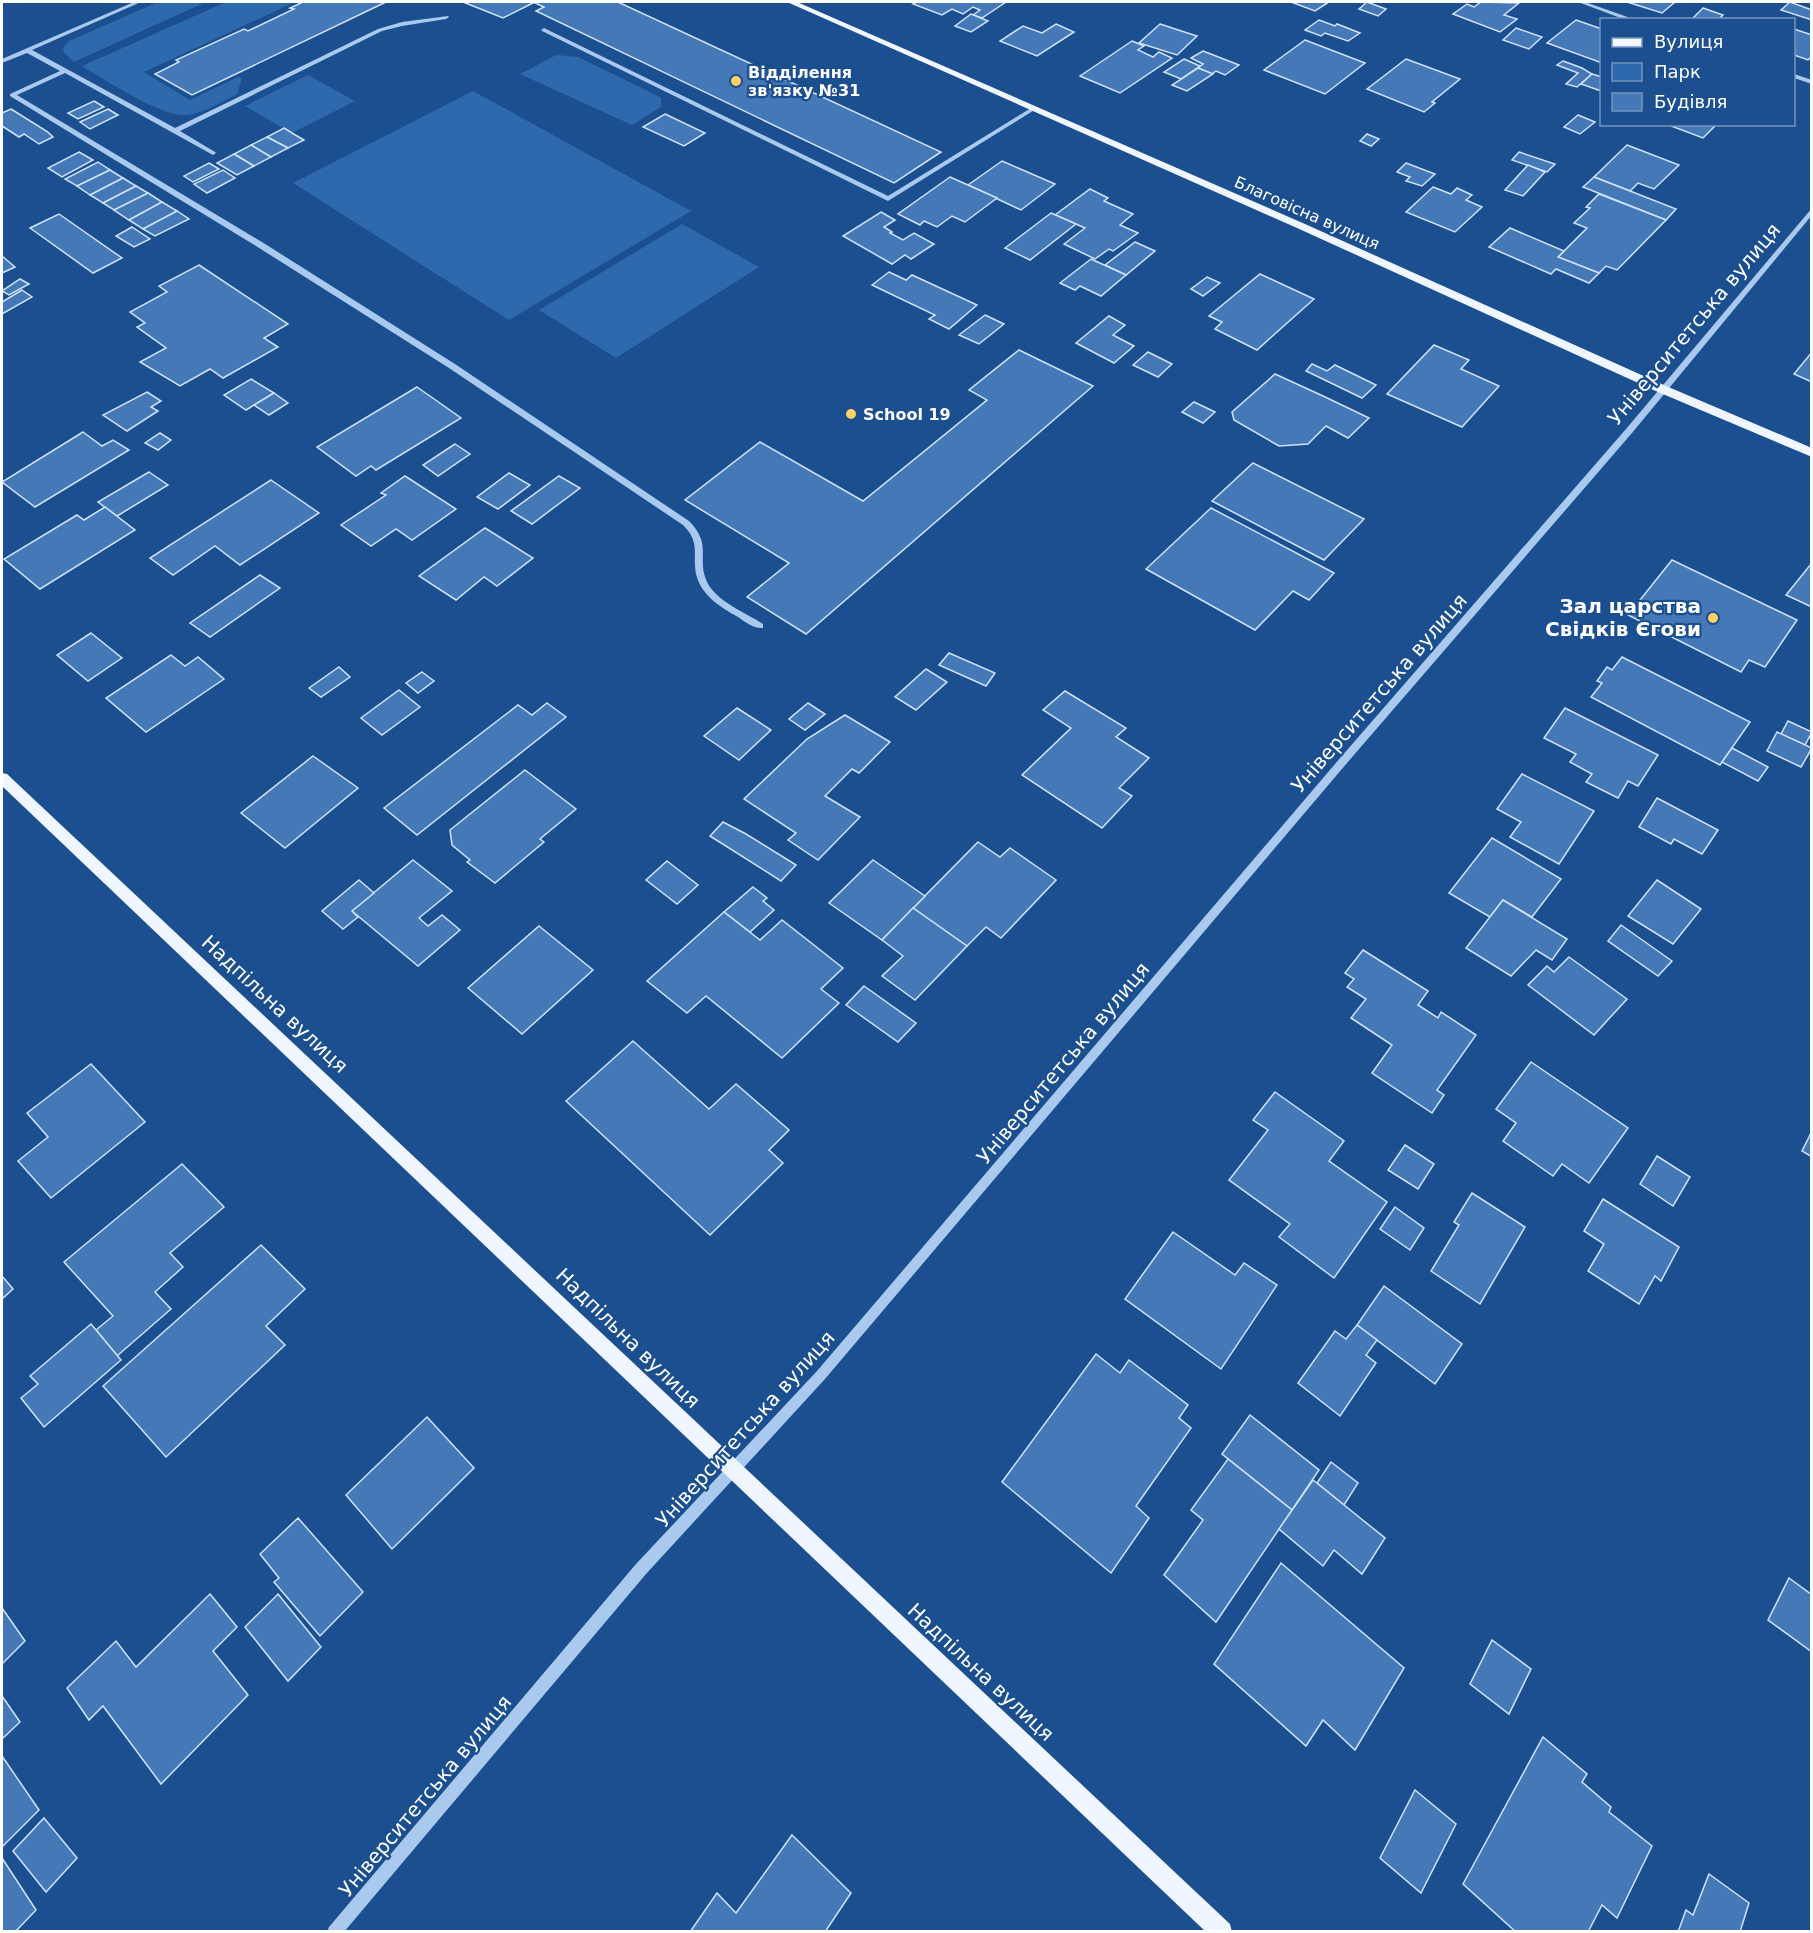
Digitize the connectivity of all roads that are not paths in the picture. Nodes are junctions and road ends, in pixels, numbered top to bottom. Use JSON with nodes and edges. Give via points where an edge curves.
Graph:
{"nodes":[{"id":1,"x":138,"y":2,"type":"edge"},
{"id":2,"x":791,"y":2,"type":"edge"},
{"id":3,"x":1581,"y":2,"type":"edge"},
{"id":4,"x":446,"y":17,"type":"dead end"},
{"id":5,"x":1627,"y":18,"type":"edge"},
{"id":6,"x":544,"y":30,"type":"dead end"},
{"id":7,"x":27,"y":50,"type":"junction"},
{"id":8,"x":2,"y":62,"type":"edge"},
{"id":9,"x":65,"y":71,"type":"junction"},
{"id":10,"x":1795,"y":76,"type":"edge"},
{"id":11,"x":1812,"y":82,"type":"edge"},
{"id":12,"x":1033,"y":109,"type":"junction"},
{"id":13,"x":175,"y":131,"type":"junction"},
{"id":14,"x":213,"y":153,"type":"dead end"},
{"id":15,"x":1812,"y":210,"type":"edge"},
{"id":16,"x":1662,"y":389,"type":"junction"},
{"id":17,"x":1812,"y":453,"type":"edge"},
{"id":18,"x":760,"y":626,"type":"dead end"},
{"id":19,"x":2,"y":778,"type":"edge"},
{"id":20,"x":732,"y":1470,"type":"junction"},
{"id":21,"x":334,"y":1932,"type":"edge"},
{"id":22,"x":1222,"y":1932,"type":"edge"}],
"edges":[{"from":1,"to":7,"type":"street"},
{"from":2,"to":12,"type":"main road","name":"Благовісна вулиця"},
{"from":3,"to":5,"type":"street"},
{"from":4,"to":13,"type":"street","via":[[380,30]]},
{"from":6,"to":12,"type":"street","via":[[888,200]]},
{"from":7,"to":8,"type":"street"},
{"from":7,"to":9,"type":"street"},
{"from":9,"to":13,"type":"street"},
{"from":9,"to":18,"type":"street","via":[[12,95],[442,360],[686,523],[700,540],[704,585],[715,597]]},
{"from":10,"to":11,"type":"street"},
{"from":12,"to":16,"type":"main road","name":"Благовісна вулиця"},
{"from":13,"to":14,"type":"street"},
{"from":15,"to":16,"type":"street","name":"Університетська вулиця"},
{"from":16,"to":17,"type":"main road","name":"Благовісна вулиця"},
{"from":16,"to":20,"type":"street","name":"Університетська вулиця","via":[[821,1375]]},
{"from":19,"to":20,"type":"main road","name":"Надпільна вулиця"},
{"from":20,"to":21,"type":"street","name":"Університетська вулиця","via":[[641,1569]]},
{"from":20,"to":22,"type":"main road","name":"Надпільна вулиця"}]}
